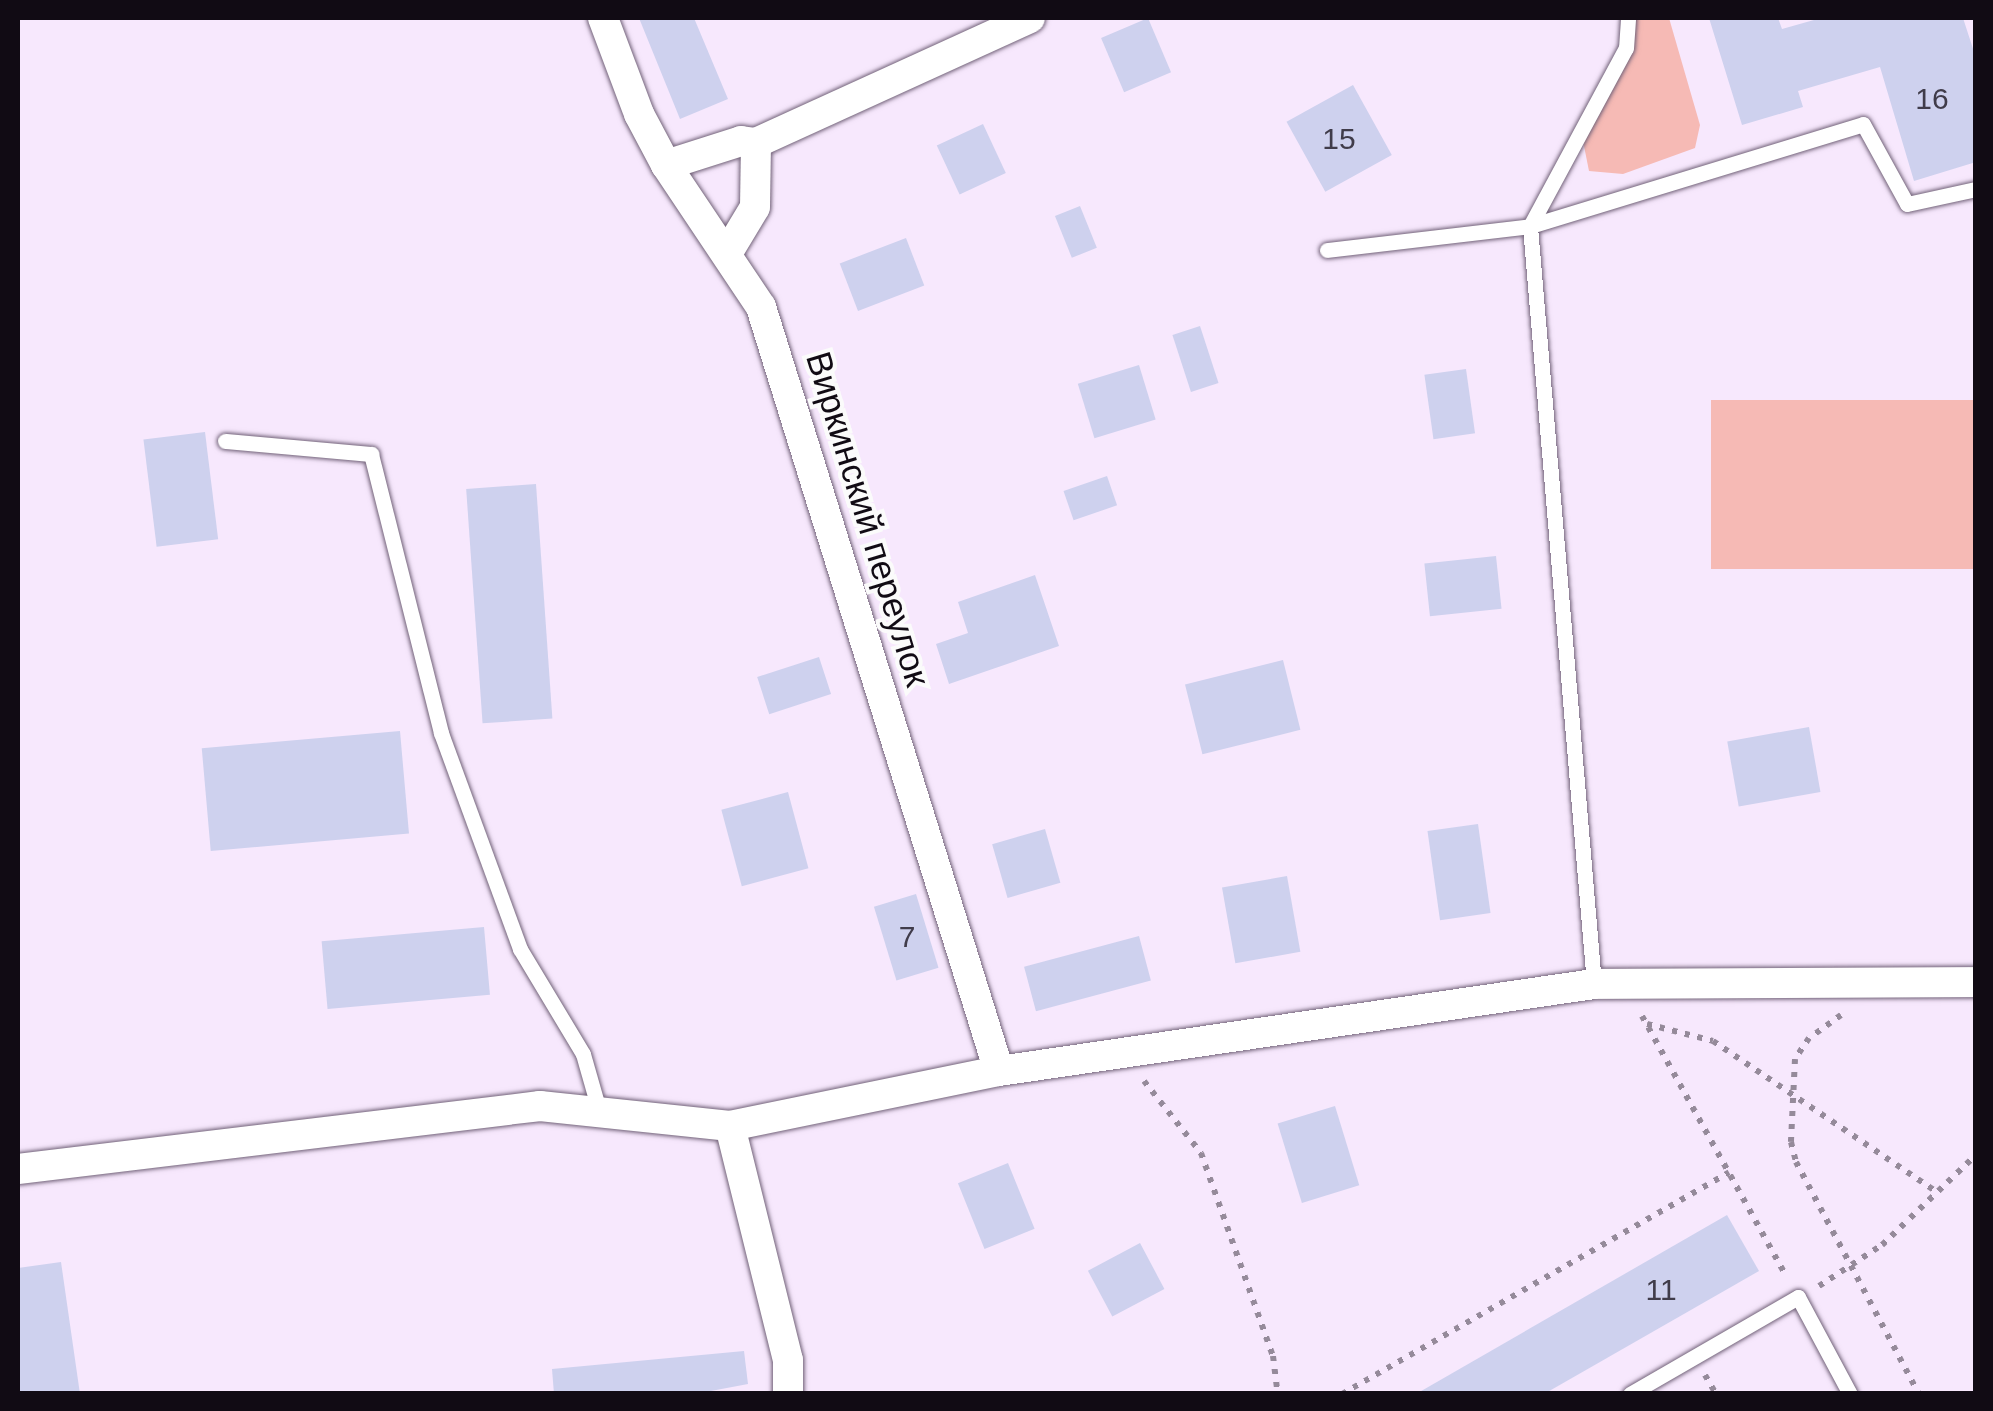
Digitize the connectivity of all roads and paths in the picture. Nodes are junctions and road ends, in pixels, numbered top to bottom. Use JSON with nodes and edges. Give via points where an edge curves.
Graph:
{"nodes":[{"id":1,"x":603,"y":18,"type":"edge"},
{"id":2,"x":1030,"y":18,"type":"edge"},
{"id":3,"x":1628,"y":18,"type":"edge"},
{"id":4,"x":756,"y":143,"type":"junction"},
{"id":5,"x":666,"y":165,"type":"junction"},
{"id":6,"x":1976,"y":190,"type":"edge"},
{"id":7,"x":1530,"y":226,"type":"junction"},
{"id":8,"x":1327,"y":250,"type":"dead end"},
{"id":9,"x":728,"y":252,"type":"junction"},
{"id":10,"x":226,"y":441,"type":"dead end"},
{"id":11,"x":1976,"y":982,"type":"edge"},
{"id":12,"x":1609,"y":984,"type":"junction"},
{"id":13,"x":1860,"y":1008,"type":"dead end"},
{"id":14,"x":1646,"y":1023,"type":"junction"},
{"id":15,"x":1118,"y":1056,"type":"junction"},
{"id":16,"x":999,"y":1071,"type":"junction"},
{"id":17,"x":1790,"y":1093,"type":"junction"},
{"id":18,"x":599,"y":1110,"type":"junction"},
{"id":19,"x":730,"y":1126,"type":"junction"},
{"id":20,"x":1976,"y":1155,"type":"edge"},
{"id":21,"x":18,"y":1169,"type":"edge"},
{"id":22,"x":1729,"y":1172,"type":"junction"},
{"id":23,"x":1937,"y":1192,"type":"junction"},
{"id":24,"x":1852,"y":1268,"type":"junction"},
{"id":25,"x":1825,"y":1282,"type":"dead end"},
{"id":26,"x":1798,"y":1297,"type":"junction"},
{"id":27,"x":788,"y":1394,"type":"edge"},
{"id":28,"x":1278,"y":1394,"type":"edge"},
{"id":29,"x":1342,"y":1394,"type":"edge"},
{"id":30,"x":1630,"y":1394,"type":"edge"},
{"id":31,"x":1850,"y":1394,"type":"edge"},
{"id":32,"x":1920,"y":1394,"type":"edge"}],
"edges":[{"from":1,"to":5,"type":"street","name":"Виркинский переулок"},
{"from":2,"to":4,"type":"street"},
{"from":3,"to":7,"type":"lane","via":[[1626,48]]},
{"from":4,"to":5,"type":"street","via":[[741,141]]},
{"from":4,"to":9,"type":"street","via":[[755,207]]},
{"from":5,"to":9,"type":"street","name":"Виркинский переулок"},
{"from":6,"to":7,"type":"lane","via":[[1907,204],[1863,124]]},
{"from":7,"to":8,"type":"lane"},
{"from":7,"to":12,"type":"lane"},
{"from":9,"to":16,"type":"street","name":"Виркинский переулок","via":[[761,308],[796,408]]},
{"from":10,"to":18,"type":"lane","via":[[370,454],[440,733],[520,949],[583,1054]]},
{"from":11,"to":12,"type":"street"},
{"from":12,"to":14,"type":"path"},
{"from":12,"to":15,"type":"street"},
{"from":13,"to":17,"type":"path","via":[[1808,1038],[1795,1059]]},
{"from":14,"to":17,"type":"path","via":[[1712,1041]]},
{"from":14,"to":22,"type":"path"},
{"from":15,"to":16,"type":"street"},
{"from":15,"to":28,"type":"path","via":[[1168,1105],[1201,1153],[1273,1356]]},
{"from":16,"to":19,"type":"street"},
{"from":17,"to":23,"type":"path"},
{"from":17,"to":24,"type":"path","via":[[1796,1162]]},
{"from":18,"to":19,"type":"street","via":[[660,1123]]},
{"from":18,"to":21,"type":"street","via":[[540,1106]]},
{"from":19,"to":27,"type":"street","via":[[788,1360]]},
{"from":20,"to":23,"type":"path"},
{"from":22,"to":26,"type":"path"},
{"from":22,"to":29,"type":"path"},
{"from":23,"to":24,"type":"path"},
{"from":24,"to":25,"type":"path"},
{"from":24,"to":32,"type":"path"},
{"from":26,"to":30,"type":"lane"},
{"from":26,"to":31,"type":"lane"}]}
